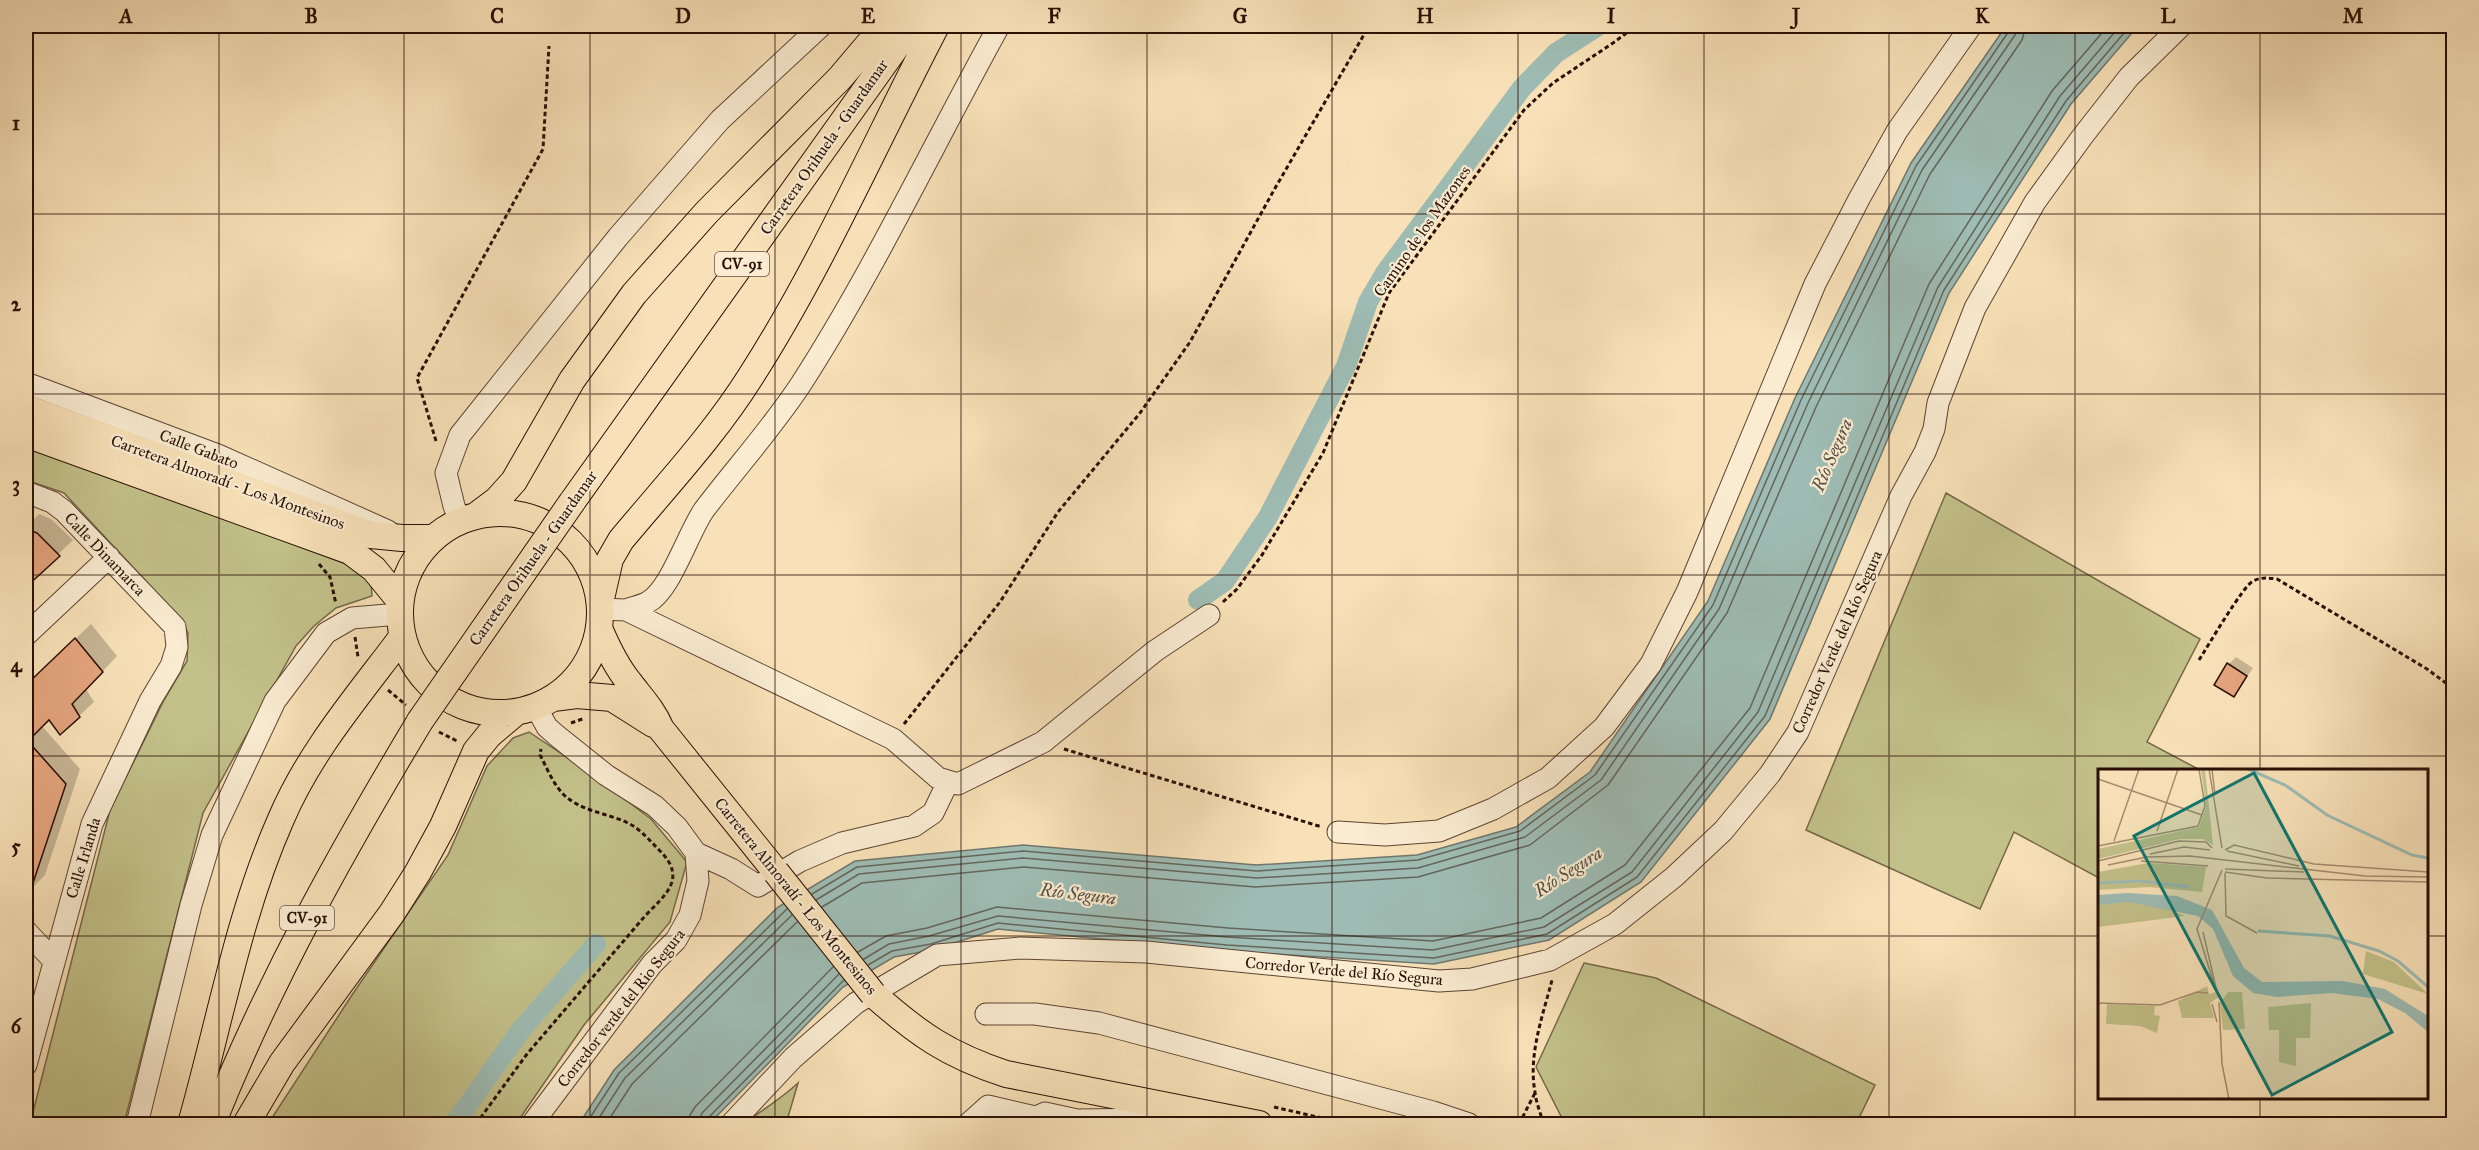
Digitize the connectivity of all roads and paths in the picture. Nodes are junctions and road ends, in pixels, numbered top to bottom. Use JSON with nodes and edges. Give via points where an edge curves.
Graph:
{"nodes":[{"id":1,"x":821,"y":26,"type":"edge"},
{"id":2,"x":884,"y":26,"type":"edge"},
{"id":3,"x":911,"y":26,"type":"edge"},
{"id":4,"x":936,"y":26,"type":"edge"},
{"id":5,"x":999,"y":26,"type":"edge"},
{"id":6,"x":1369,"y":26,"type":"edge"},
{"id":7,"x":1636,"y":26,"type":"edge"},
{"id":8,"x":1971,"y":26,"type":"edge"},
{"id":9,"x":2181,"y":26,"type":"edge"},
{"id":10,"x":549,"y":46,"type":"dead end"},
{"id":11,"x":26,"y":383,"type":"edge"},
{"id":12,"x":26,"y":408,"type":"edge"},
{"id":13,"x":26,"y":434,"type":"edge"},
{"id":14,"x":436,"y":441,"type":"dead end"},
{"id":15,"x":26,"y":492,"type":"edge"},
{"id":16,"x":469,"y":518,"type":"junction"},
{"id":17,"x":402,"y":538,"type":"junction"},
{"id":18,"x":433,"y":538,"type":"junction"},
{"id":19,"x":109,"y":558,"type":"junction"},
{"id":20,"x":318,"y":563,"type":"dead end"},
{"id":21,"x":626,"y":610,"type":"junction"},
{"id":22,"x":600,"y":613,"type":"junction"},
{"id":23,"x":1209,"y":615,"type":"joint"},
{"id":24,"x":400,"y":618,"type":"junction"},
{"id":25,"x":347,"y":621,"type":"junction"},
{"id":26,"x":175,"y":627,"type":"joint"},
{"id":27,"x":26,"y":635,"type":"edge"},
{"id":28,"x":2199,"y":660,"type":"dead end"},
{"id":29,"x":372,"y":677,"type":"junction"},
{"id":30,"x":2454,"y":688,"type":"edge"},
{"id":31,"x":538,"y":711,"type":"junction"},
{"id":32,"x":587,"y":718,"type":"dead end"},
{"id":33,"x":421,"y":719,"type":"junction"},
{"id":34,"x":661,"y":729,"type":"junction"},
{"id":35,"x":893,"y":739,"type":"junction"},
{"id":36,"x":1043,"y":742,"type":"junction"},
{"id":37,"x":476,"y":751,"type":"junction"},
{"id":38,"x":948,"y":782,"type":"junction"},
{"id":39,"x":1338,"y":831,"type":"joint"},
{"id":40,"x":696,"y":852,"type":"junction"},
{"id":41,"x":26,"y":931,"type":"edge"},
{"id":42,"x":53,"y":960,"type":"junction"},
{"id":43,"x":1550,"y":960,"type":"junction"},
{"id":44,"x":986,"y":1014,"type":"dead end"},
{"id":45,"x":26,"y":1065,"type":"edge"},
{"id":46,"x":1535,"y":1093,"type":"junction"},
{"id":47,"x":1191,"y":1111,"type":"junction"},
{"id":48,"x":1028,"y":1121,"type":"edge"},
{"id":49,"x":137,"y":1125,"type":"edge"},
{"id":50,"x":191,"y":1125,"type":"edge"},
{"id":51,"x":212,"y":1125,"type":"edge"},
{"id":52,"x":246,"y":1125,"type":"edge"},
{"id":53,"x":476,"y":1125,"type":"edge"},
{"id":54,"x":532,"y":1125,"type":"edge"},
{"id":55,"x":731,"y":1125,"type":"edge"},
{"id":56,"x":968,"y":1125,"type":"edge"},
{"id":57,"x":1259,"y":1125,"type":"edge"},
{"id":58,"x":1469,"y":1125,"type":"edge"},
{"id":59,"x":1518,"y":1125,"type":"edge"},
{"id":60,"x":1543,"y":1125,"type":"edge"}],
"edges":[{"from":1,"to":16,"type":"street","via":[[720,120],[618,237],[460,435],[446,473]]},
{"from":2,"to":16,"type":"main road","via":[[833,86],[707,212],[634,294],[572,381],[514,481],[497,500]]},
{"from":3,"to":33,"type":"main road","name":"Carretera Orihuela - Guardamar","number":"CV-91","bridge":true},
{"from":4,"to":22,"type":"main road","via":[[781,327],[726,414],[621,540],[610,559]]},
{"from":5,"to":21,"type":"street","via":[[879,251],[800,384],[704,511],[666,584],[650,602]]},
{"from":6,"to":35,"type":"path","via":[[1190,342],[1140,413],[1058,512],[1000,602]]},
{"from":7,"to":23,"type":"path","name":"Camino de los Mazones","via":[[1553,83],[1524,110],[1389,293],[1323,453],[1262,555],[1237,589]]},
{"from":8,"to":39,"type":"street","via":[[1898,131],[1859,199],[1815,285],[1687,592],[1650,664],[1605,727],[1548,778],[1493,809],[1439,831],[1385,835]]},
{"from":9,"to":43,"type":"street","name":"Corredor Verde del Río Segura","via":[[2129,78],[2062,165],[2035,202],[1975,308],[1938,403],[1925,452],[1901,495],[1798,732],[1770,774],[1722,831],[1674,877],[1614,924]]},
{"from":10,"to":14,"type":"path","via":[[543,149],[417,378]]},
{"from":11,"to":17,"type":"street","name":"Calle Gabato","via":[[218,454]]},
{"from":12,"to":17,"type":"main road","name":"Carretera Almoradí - Los Montesinos","via":[[371,535]]},
{"from":13,"to":24,"type":"main road","name":"Carretera Almoradí - Los Montesinos","via":[[350,551],[374,569]]},
{"from":15,"to":19,"type":"street","name":"Calle Dinamarca","via":[[64,511]]},
{"from":16,"to":18,"type":"main road"},
{"from":16,"to":22,"type":"main road","via":[[501,513],[526,516],[568,539],[584,557],[594,579]]},
{"from":17,"to":18,"type":"main road","name":"Carretera Almoradí - Los Montesinos"},
{"from":18,"to":24,"type":"main road","via":[[417,556],[406,578]]},
{"from":19,"to":26,"type":"street","name":"Calle Dinamarca"},
{"from":19,"to":27,"type":"street"},
{"from":20,"to":25,"type":"path","via":[[330,577],[336,608]]},
{"from":21,"to":22,"type":"street"},
{"from":21,"to":35,"type":"street"},
{"from":22,"to":31,"type":"main road","via":[[586,663],[575,680]]},
{"from":22,"to":34,"type":"main road","name":"Carretera Almoradí - Los Montesinos","via":[[614,660],[653,710]]},
{"from":23,"to":36,"type":"street","via":[[1155,651]]},
{"from":24,"to":25,"type":"street"},
{"from":24,"to":29,"type":"main road"},
{"from":24,"to":31,"type":"main road","via":[[411,660],[444,697],[490,714]]},
{"from":25,"to":29,"type":"path","via":[[354,630],[360,665]]},
{"from":25,"to":49,"type":"street","via":[[326,633],[275,701],[212,835]]},
{"from":26,"to":42,"type":"street","name":"Calle Irlanda","via":[[177,647],[171,666],[150,701],[92,824]]},
{"from":28,"to":30,"type":"path","via":[[2242,594],[2252,582],[2264,577],[2277,579]]},
{"from":29,"to":33,"type":"path"},
{"from":29,"to":50,"type":"main road","via":[[335,724],[281,817],[244,920]]},
{"from":31,"to":32,"type":"path","via":[[565,724]]},
{"from":31,"to":34,"type":"main road","name":"Carretera Almoradí - Los Montesinos","via":[[577,695],[612,698]]},
{"from":31,"to":37,"type":"main road","via":[[489,735]]},
{"from":31,"to":40,"type":"street","via":[[606,775],[655,806]]},
{"from":31,"to":53,"type":"path","via":[[540,755],[564,795],[640,830],[668,859],[673,882],[666,895],[527,1054]]},
{"from":33,"to":37,"type":"path"},
{"from":33,"to":51,"type":"main road","name":"Carretera Orihuela - Guardamar","number":"CV-91","via":[[305,921],[253,1026]]},
{"from":34,"to":47,"type":"main road","name":"Carretera Almoradí - Los Montesinos","bridge":true,"via":[[873,994],[909,1026],[938,1046],[1006,1074]]},
{"from":35,"to":38,"type":"street","via":[[938,778]]},
{"from":36,"to":38,"type":"street","via":[[969,780]]},
{"from":36,"to":39,"type":"path"},
{"from":37,"to":52,"type":"main road","via":[[418,872],[282,1063]]},
{"from":38,"to":40,"type":"street","via":[[933,813],[914,826],[842,843],[800,861],[758,886]]},
{"from":40,"to":54,"type":"street","name":"Corredor verde del Rio Segura","via":[[698,881],[690,915],[676,940],[652,964]]},
{"from":41,"to":42,"type":"street"},
{"from":42,"to":45,"type":"street","name":"Calle Irlanda"},
{"from":43,"to":46,"type":"path","via":[[1553,975],[1539,1031]]},
{"from":43,"to":55,"type":"street","name":"Corredor Verde del Río Segura","via":[[1472,979],[1439,981],[1146,952],[1020,948],[937,955],[856,1003],[793,1058]]},
{"from":44,"to":58,"type":"street","via":[[1035,1014],[1099,1023]]},
{"from":46,"to":59,"type":"path"},
{"from":46,"to":60,"type":"path"},
{"from":47,"to":48,"type":"street","via":[[1159,1119],[1077,1120],[1045,1113]]},
{"from":47,"to":57,"type":"main road","name":"Carretera Almoradí - Los Montesinos"},
{"from":48,"to":56,"type":"street","via":[[988,1106]]}]}
